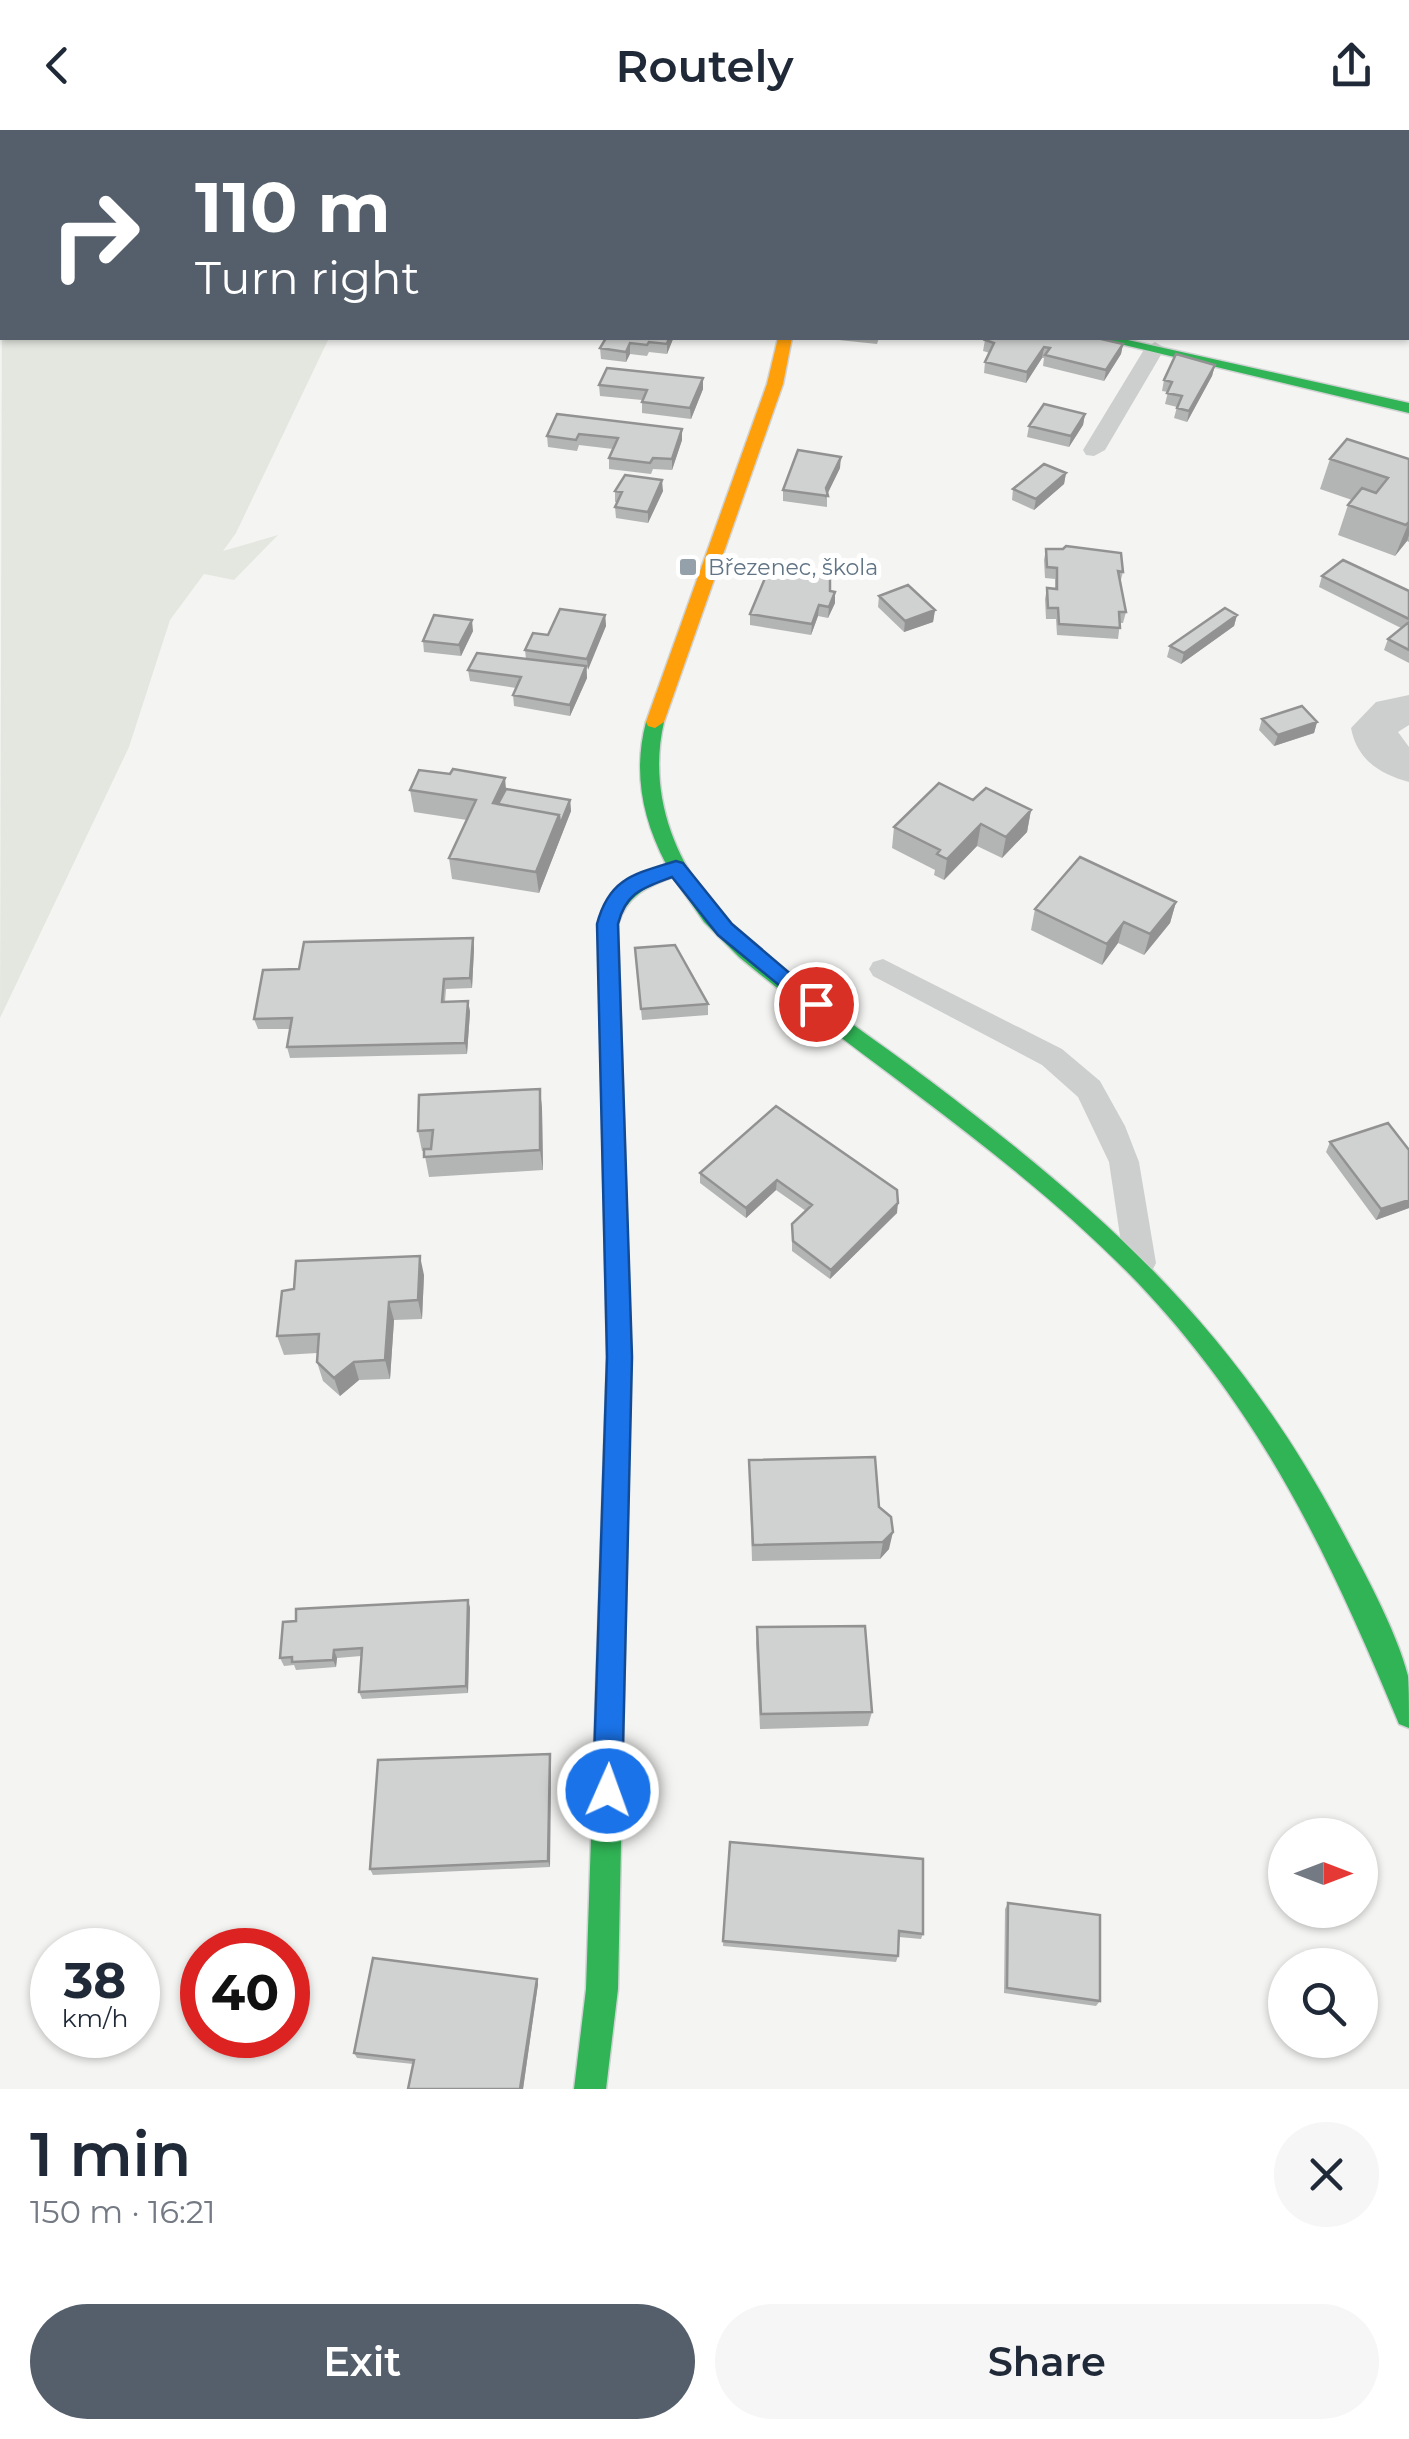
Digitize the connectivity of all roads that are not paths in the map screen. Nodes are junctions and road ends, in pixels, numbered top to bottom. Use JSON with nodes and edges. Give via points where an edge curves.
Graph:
{"nodes":[{"id":1,"x":785,"y":340,"type":"edge"},
{"id":2,"x":1113,"y":340,"type":"edge"},
{"id":3,"x":1155,"y":348,"type":"junction"},
{"id":4,"x":1409,"y":408,"type":"edge"},
{"id":5,"x":1094,"y":450,"type":"dead end"},
{"id":6,"x":1409,"y":710,"type":"edge"},
{"id":7,"x":1409,"y":766,"type":"edge"},
{"id":8,"x":676,"y":868,"type":"junction"},
{"id":9,"x":883,"y":969,"type":"dead end"},
{"id":10,"x":1141,"y":1271,"type":"junction"},
{"id":11,"x":1409,"y":1714,"type":"edge"},
{"id":12,"x":590,"y":2089,"type":"edge"}],
"edges":[{"from":1,"to":8,"type":"street","via":[[775,384],[651,734],[651,800]]},
{"from":2,"to":3,"type":"street"},
{"from":3,"to":4,"type":"street"},
{"from":3,"to":5,"type":"lane"},
{"from":6,"to":7,"type":"street","via":[[1392,712],[1374,728],[1382,751]]},
{"from":8,"to":10,"type":"street","via":[[707,910],[758,958],[1076,1208]]},
{"from":8,"to":12,"type":"street","via":[[620,892],[608,924],[620,1357],[602,1989]]},
{"from":9,"to":10,"type":"lane","via":[[1052,1057],[1088,1089],[1124,1162]]},
{"from":10,"to":11,"type":"street","via":[[1204,1342],[1306,1484],[1381,1631]]}]}
